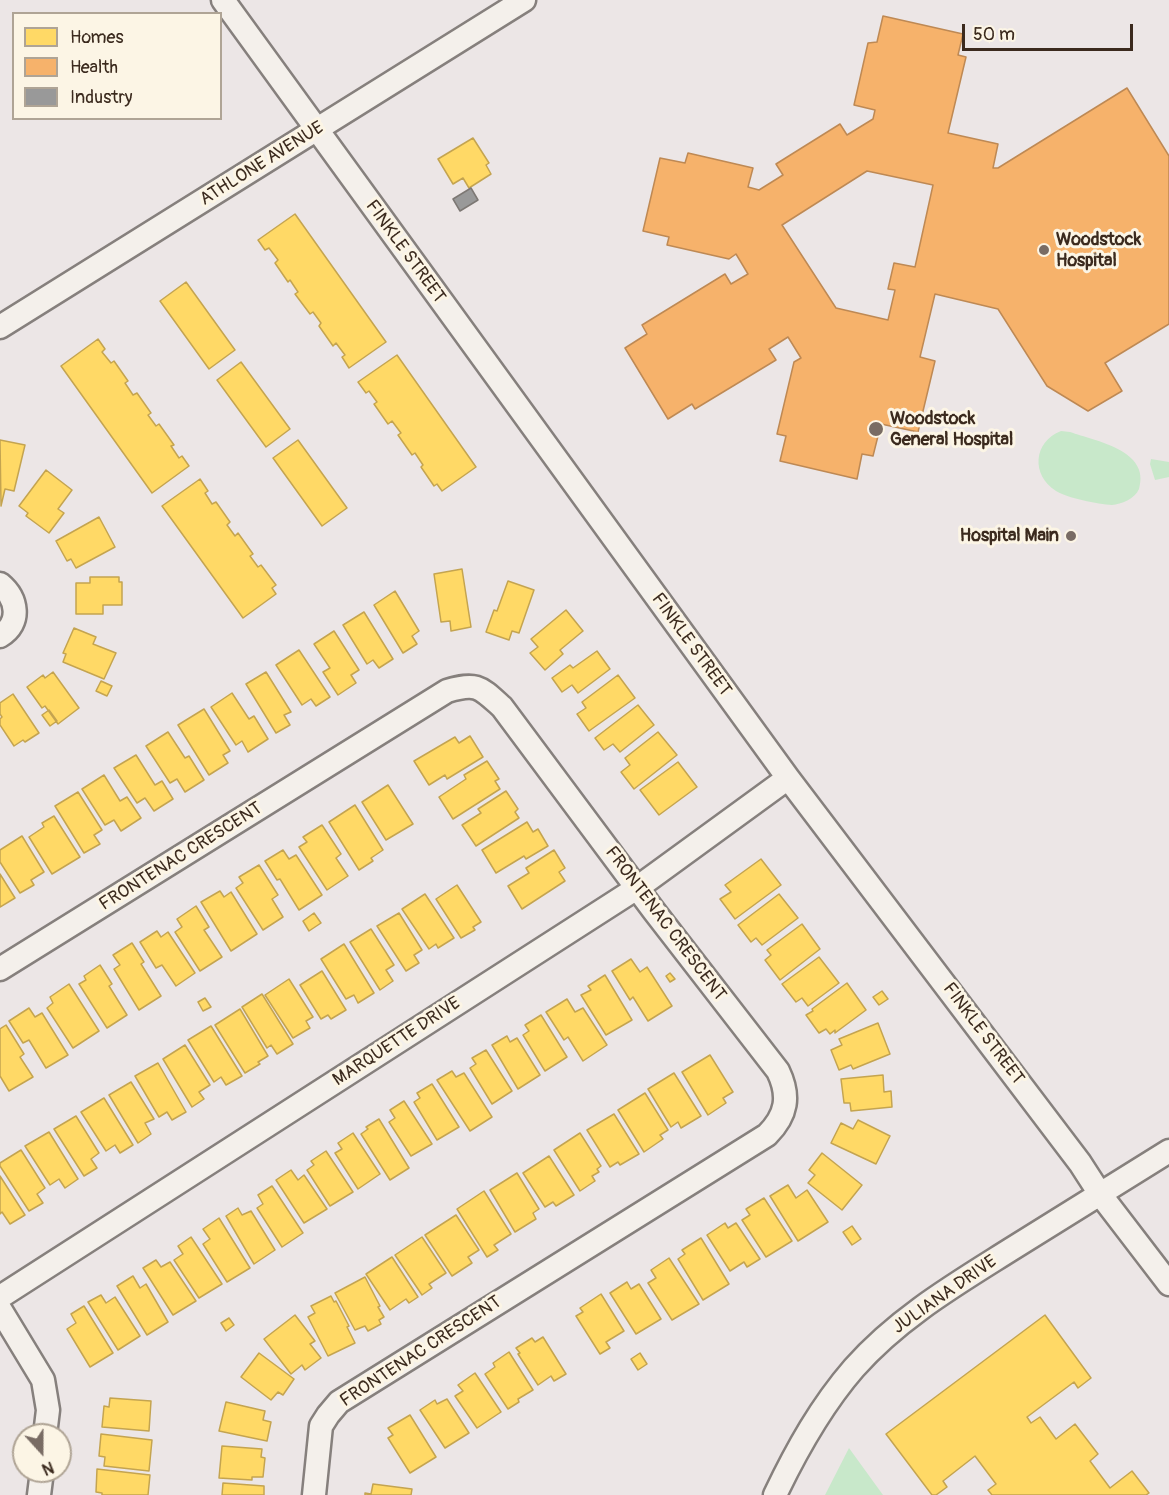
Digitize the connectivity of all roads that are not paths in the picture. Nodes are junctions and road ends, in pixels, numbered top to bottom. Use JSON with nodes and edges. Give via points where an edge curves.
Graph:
{"nodes":[{"id":1,"x":223,"y":0,"type":"edge"},
{"id":2,"x":524,"y":0,"type":"edge"},
{"id":3,"x":316,"y":130,"type":"junction"},
{"id":4,"x":0,"y":327,"type":"edge"},
{"id":5,"x":0,"y":584,"type":"edge"},
{"id":6,"x":0,"y":636,"type":"edge"},
{"id":7,"x":788,"y":778,"type":"junction"},
{"id":8,"x":637,"y":888,"type":"junction"},
{"id":9,"x":0,"y":969,"type":"edge"},
{"id":10,"x":1169,"y":1151,"type":"edge"},
{"id":11,"x":1100,"y":1194,"type":"junction"},
{"id":12,"x":1169,"y":1284,"type":"edge"},
{"id":13,"x":0,"y":1297,"type":"edge"},
{"id":14,"x":0,"y":1309,"type":"edge"},
{"id":15,"x":46,"y":1423,"type":"edge"},
{"id":16,"x":314,"y":1495,"type":"edge"},
{"id":17,"x":775,"y":1495,"type":"edge"}],
"edges":[{"from":1,"to":3,"type":"street","name":"FINKLE STREET"},
{"from":2,"to":3,"type":"street","name":"ATHLONE AVENUE"},
{"from":3,"to":4,"type":"street","name":"ATHLONE AVENUE"},
{"from":3,"to":7,"type":"street","name":"FINKLE STREET"},
{"from":5,"to":6,"type":"street","via":[[9,592],[15,608],[10,628]]},
{"from":7,"to":8,"type":"street","name":"MARQUETTE DRIVE"},
{"from":7,"to":11,"type":"street","name":"FINKLE STREET"},
{"from":8,"to":9,"type":"street","name":"FRONTENAC CRESCENT","via":[[502,707],[481,688],[459,687]]},
{"from":8,"to":13,"type":"street","name":"MARQUETTE DRIVE"},
{"from":8,"to":16,"type":"street","name":"FRONTENAC CRESCENT","via":[[778,1071],[786,1096],[776,1126],[339,1401],[321,1426]]},
{"from":10,"to":11,"type":"street","name":"JULIANA DRIVE"},
{"from":11,"to":12,"type":"street","name":"FINKLE STREET"},
{"from":11,"to":17,"type":"street","name":"JULIANA DRIVE","via":[[940,1294],[896,1328],[855,1367],[823,1408]]},
{"from":14,"to":15,"type":"street","via":[[43,1380]]}]}
